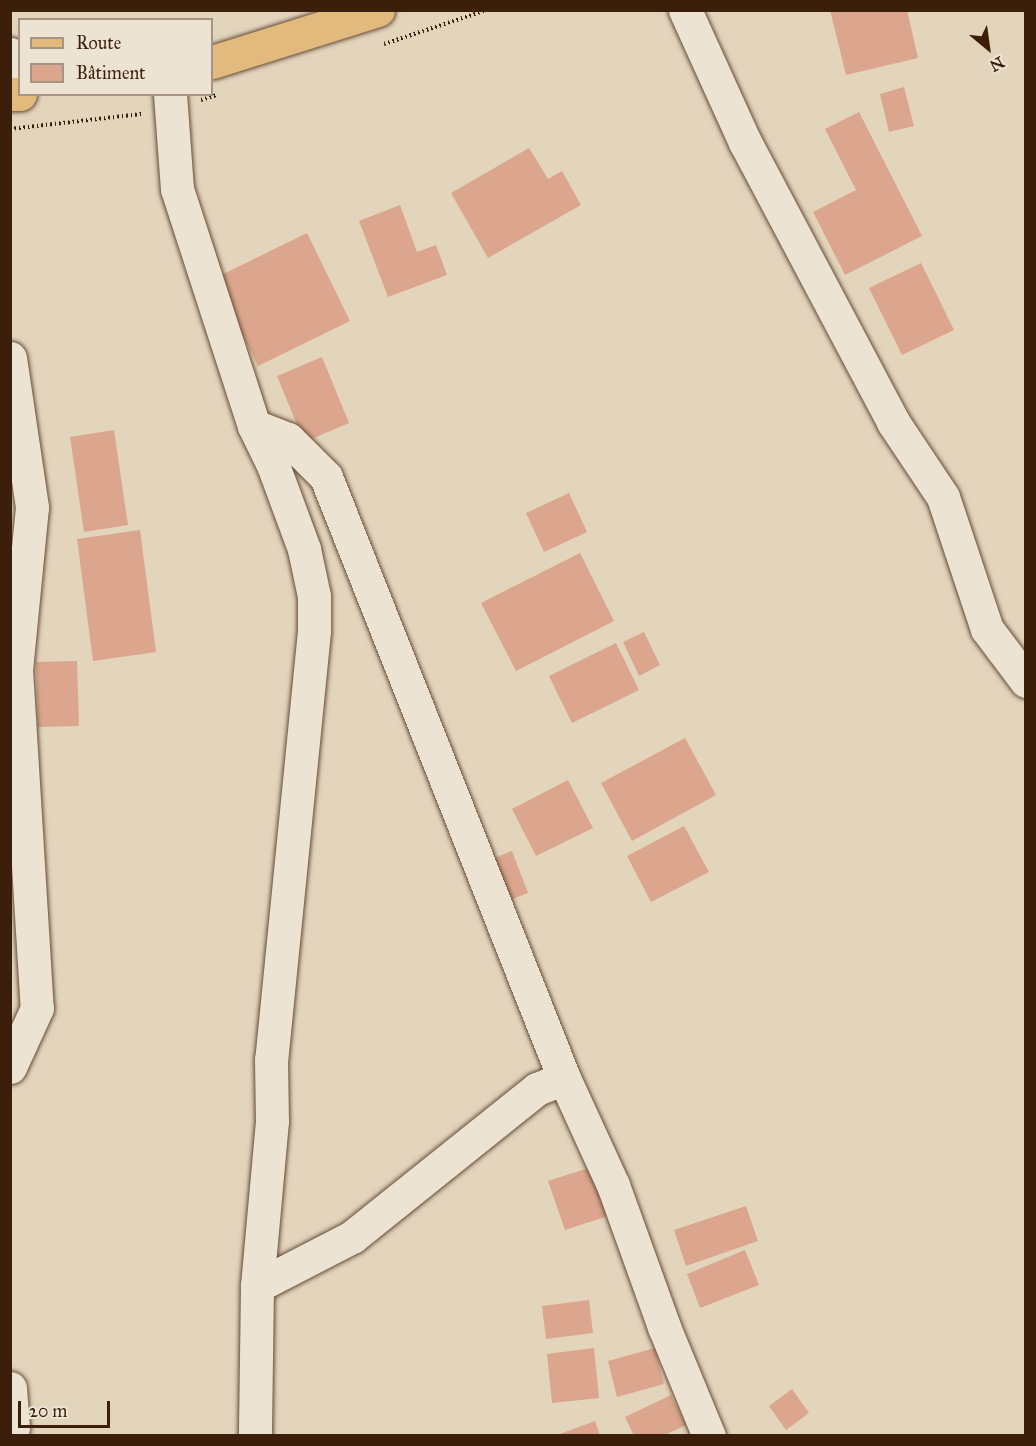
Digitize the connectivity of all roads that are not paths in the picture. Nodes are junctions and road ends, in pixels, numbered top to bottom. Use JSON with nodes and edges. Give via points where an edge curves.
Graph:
{"nodes":[{"id":1,"x":378,"y":10,"type":"edge"},
{"id":2,"x":686,"y":10,"type":"edge"},
{"id":3,"x":213,"y":62,"type":"edge"},
{"id":4,"x":170,"y":96,"type":"edge"},
{"id":5,"x":10,"y":358,"type":"edge"},
{"id":6,"x":254,"y":426,"type":"junction"},
{"id":7,"x":1026,"y":681,"type":"edge"},
{"id":8,"x":10,"y":1067,"type":"edge"},
{"id":9,"x":564,"y":1078,"type":"junction"},
{"id":10,"x":257,"y":1286,"type":"junction"},
{"id":11,"x":10,"y":1388,"type":"edge"},
{"id":12,"x":13,"y":1428,"type":"dead end"},
{"id":13,"x":255,"y":1436,"type":"edge"},
{"id":14,"x":709,"y":1436,"type":"edge"}],
"edges":[{"from":1,"to":3,"type":"main road"},
{"from":2,"to":7,"type":"street","via":[[745,142],[893,422],[943,497],[987,629]]},
{"from":4,"to":6,"type":"street","via":[[177,189]]},
{"from":5,"to":8,"type":"street","via":[[32,507],[16,669],[37,1008]]},
{"from":6,"to":9,"type":"street","via":[[288,440],[326,477]]},
{"from":6,"to":10,"type":"street","via":[[304,549],[314,596],[272,1047],[272,1121]]},
{"from":9,"to":10,"type":"street","via":[[537,1089],[352,1237]]},
{"from":9,"to":14,"type":"street","via":[[613,1185]]},
{"from":10,"to":13,"type":"street"},
{"from":11,"to":12,"type":"street"}]}
